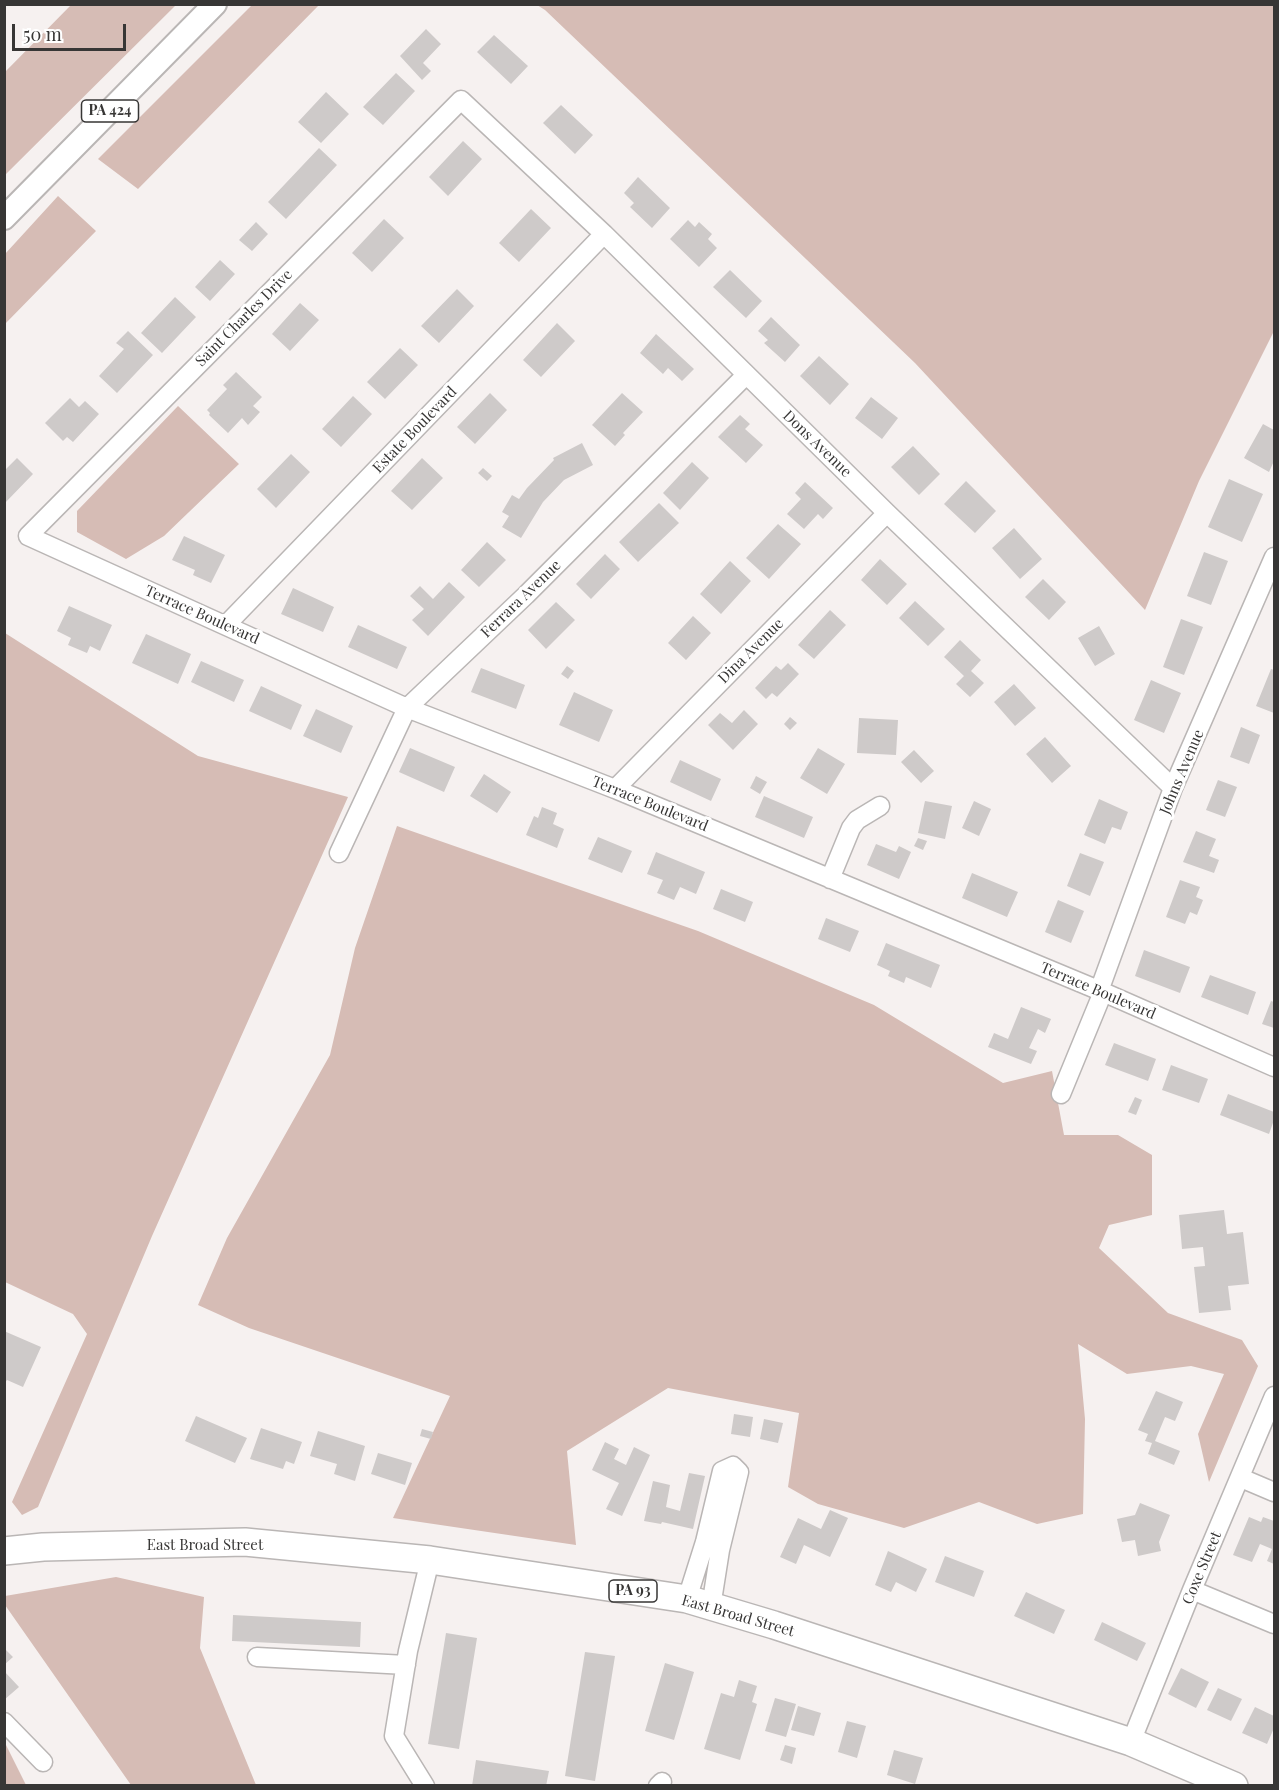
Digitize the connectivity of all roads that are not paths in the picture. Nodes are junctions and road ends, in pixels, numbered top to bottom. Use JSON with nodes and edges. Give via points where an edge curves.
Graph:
{"nodes":[{"id":1,"x":215,"y":4,"type":"edge"},
{"id":2,"x":461,"y":100,"type":"joint"},
{"id":3,"x":4,"y":218,"type":"edge"},
{"id":4,"x":604,"y":234,"type":"junction"},
{"id":5,"x":746,"y":375,"type":"junction"},
{"id":6,"x":887,"y":513,"type":"junction"},
{"id":7,"x":27,"y":536,"type":"joint"},
{"id":8,"x":1275,"y":557,"type":"edge"},
{"id":9,"x":226,"y":625,"type":"junction"},
{"id":10,"x":407,"y":708,"type":"junction"},
{"id":11,"x":1173,"y":788,"type":"junction"},
{"id":12,"x":615,"y":789,"type":"junction"},
{"id":13,"x":880,"y":806,"type":"dead end"},
{"id":14,"x":339,"y":854,"type":"dead end"},
{"id":15,"x":830,"y":879,"type":"junction"},
{"id":16,"x":1101,"y":991,"type":"junction"},
{"id":17,"x":1275,"y":1067,"type":"edge"},
{"id":18,"x":1061,"y":1094,"type":"dead end"},
{"id":19,"x":1275,"y":1396,"type":"edge"},
{"id":20,"x":1241,"y":1478,"type":"junction"},
{"id":21,"x":1275,"y":1492,"type":"edge"},
{"id":22,"x":4,"y":1551,"type":"edge"},
{"id":23,"x":430,"y":1560,"type":"junction"},
{"id":24,"x":1192,"y":1590,"type":"junction"},
{"id":25,"x":699,"y":1603,"type":"junction"},
{"id":26,"x":1275,"y":1624,"type":"edge"},
{"id":27,"x":257,"y":1657,"type":"dead end"},
{"id":28,"x":406,"y":1665,"type":"junction"},
{"id":29,"x":4,"y":1722,"type":"edge"},
{"id":30,"x":1131,"y":1742,"type":"junction"},
{"id":31,"x":43,"y":1761,"type":"dead end"},
{"id":32,"x":425,"y":1785,"type":"edge"},
{"id":33,"x":1234,"y":1785,"type":"edge"}],
"edges":[{"from":1,"to":3,"type":"main road","number":"PA 424"},
{"from":2,"to":4,"type":"street","name":"Dons Avenue"},
{"from":2,"to":7,"type":"street","name":"Saint Charles Drive"},
{"from":4,"to":5,"type":"street","name":"Dons Avenue"},
{"from":4,"to":9,"type":"street","name":"Estate Boulevard"},
{"from":5,"to":6,"type":"street","name":"Dons Avenue"},
{"from":5,"to":10,"type":"street","name":"Ferrara Avenue"},
{"from":6,"to":11,"type":"street","name":"Dons Avenue"},
{"from":6,"to":12,"type":"street","name":"Dina Avenue"},
{"from":7,"to":9,"type":"street","name":"Terrace Boulevard"},
{"from":8,"to":11,"type":"street","name":"Johns Avenue"},
{"from":9,"to":10,"type":"street","name":"Terrace Boulevard"},
{"from":10,"to":12,"type":"street","name":"Terrace Boulevard"},
{"from":10,"to":14,"type":"street","name":"Ferrara Avenue"},
{"from":11,"to":16,"type":"street","name":"Johns Avenue"},
{"from":12,"to":15,"type":"street","name":"Terrace Boulevard"},
{"from":13,"to":15,"type":"street","via":[[851,828]]},
{"from":15,"to":16,"type":"street","name":"Terrace Boulevard"},
{"from":16,"to":17,"type":"street","name":"Terrace Boulevard"},
{"from":16,"to":18,"type":"street","name":"Johns Avenue"},
{"from":19,"to":20,"type":"street","name":"Coxe Street"},
{"from":20,"to":21,"type":"street"},
{"from":20,"to":24,"type":"street","name":"Coxe Street"},
{"from":22,"to":23,"type":"highway","name":"East Broad Street","number":"PA 93","via":[[244,1542]]},
{"from":23,"to":25,"type":"highway","name":"East Broad Street","number":"PA 93"},
{"from":23,"to":28,"type":"street"},
{"from":24,"to":26,"type":"street"},
{"from":24,"to":30,"type":"street","name":"Coxe Street"},
{"from":25,"to":25,"type":"street","via":[[720,1550],[739,1472],[733,1466],[723,1471],[705,1542]]},
{"from":25,"to":30,"type":"highway","name":"East Broad Street","number":"PA 93"},
{"from":27,"to":28,"type":"street"},
{"from":28,"to":32,"type":"street","via":[[394,1736]]},
{"from":29,"to":31,"type":"street"},
{"from":30,"to":33,"type":"highway","name":"East Broad Street","number":"PA 93"}]}
